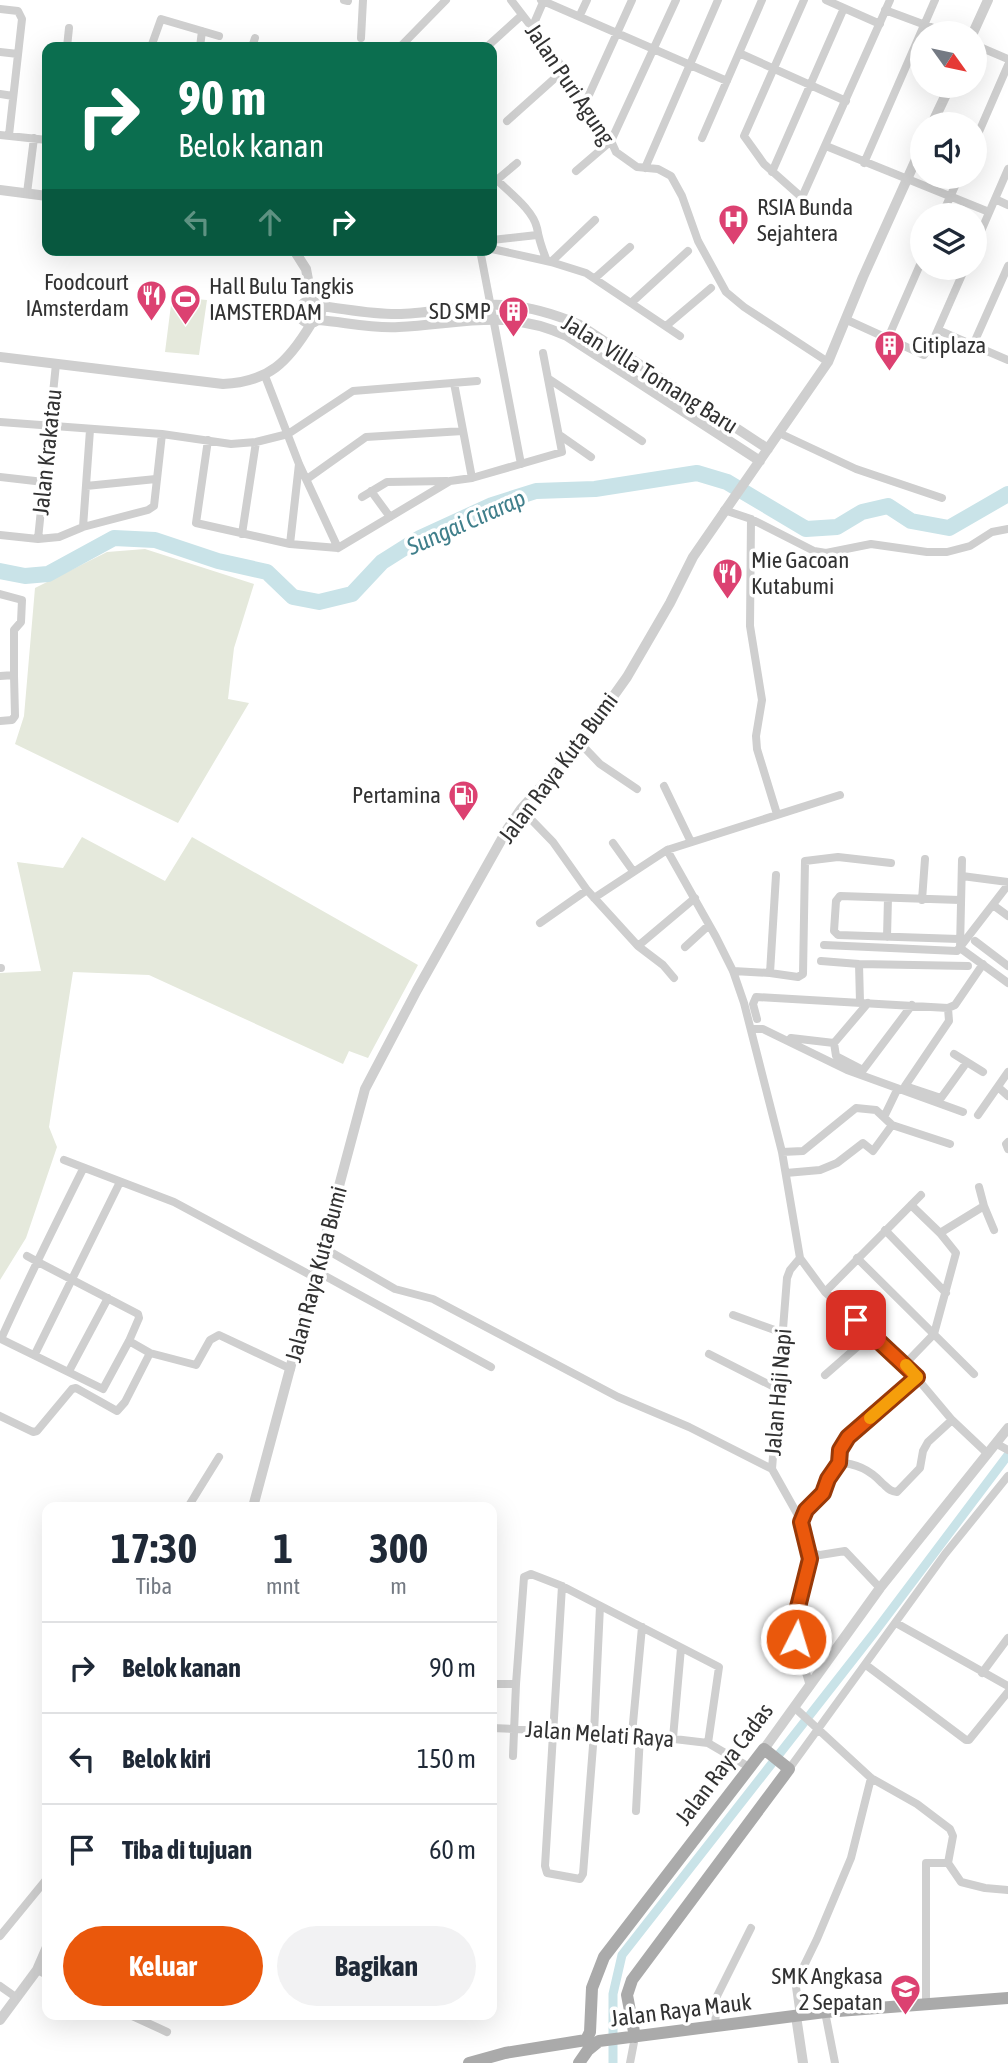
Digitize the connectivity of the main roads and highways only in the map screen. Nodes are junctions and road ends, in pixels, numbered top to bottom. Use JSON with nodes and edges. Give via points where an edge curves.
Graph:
{"nodes":[{"id":1,"x":1008,"y":1998,"type":"edge"},
{"id":2,"x":632,"y":2040,"type":"junction"},
{"id":3,"x":593,"y":2041,"type":"junction"},
{"id":4,"x":469,"y":2063,"type":"edge"},
{"id":5,"x":579,"y":2063,"type":"edge"}],
"edges":[{"from":1,"to":2,"type":"main road","name":"Jalan Raya Mauk","via":[[825,2012]]},
{"from":2,"to":3,"type":"main road","name":"Jalan Raya Mauk"},
{"from":2,"to":3,"type":"main road","name":"Jalan Raya Cadas","via":[[627,1995],[632,1980],[787,1767],[767,1751],[749,1767],[604,1956],[592,1988]]},
{"from":3,"to":4,"type":"main road","via":[[505,2053]]},
{"from":3,"to":5,"type":"main road","name":"Jalan Raya Mauk"}]}
